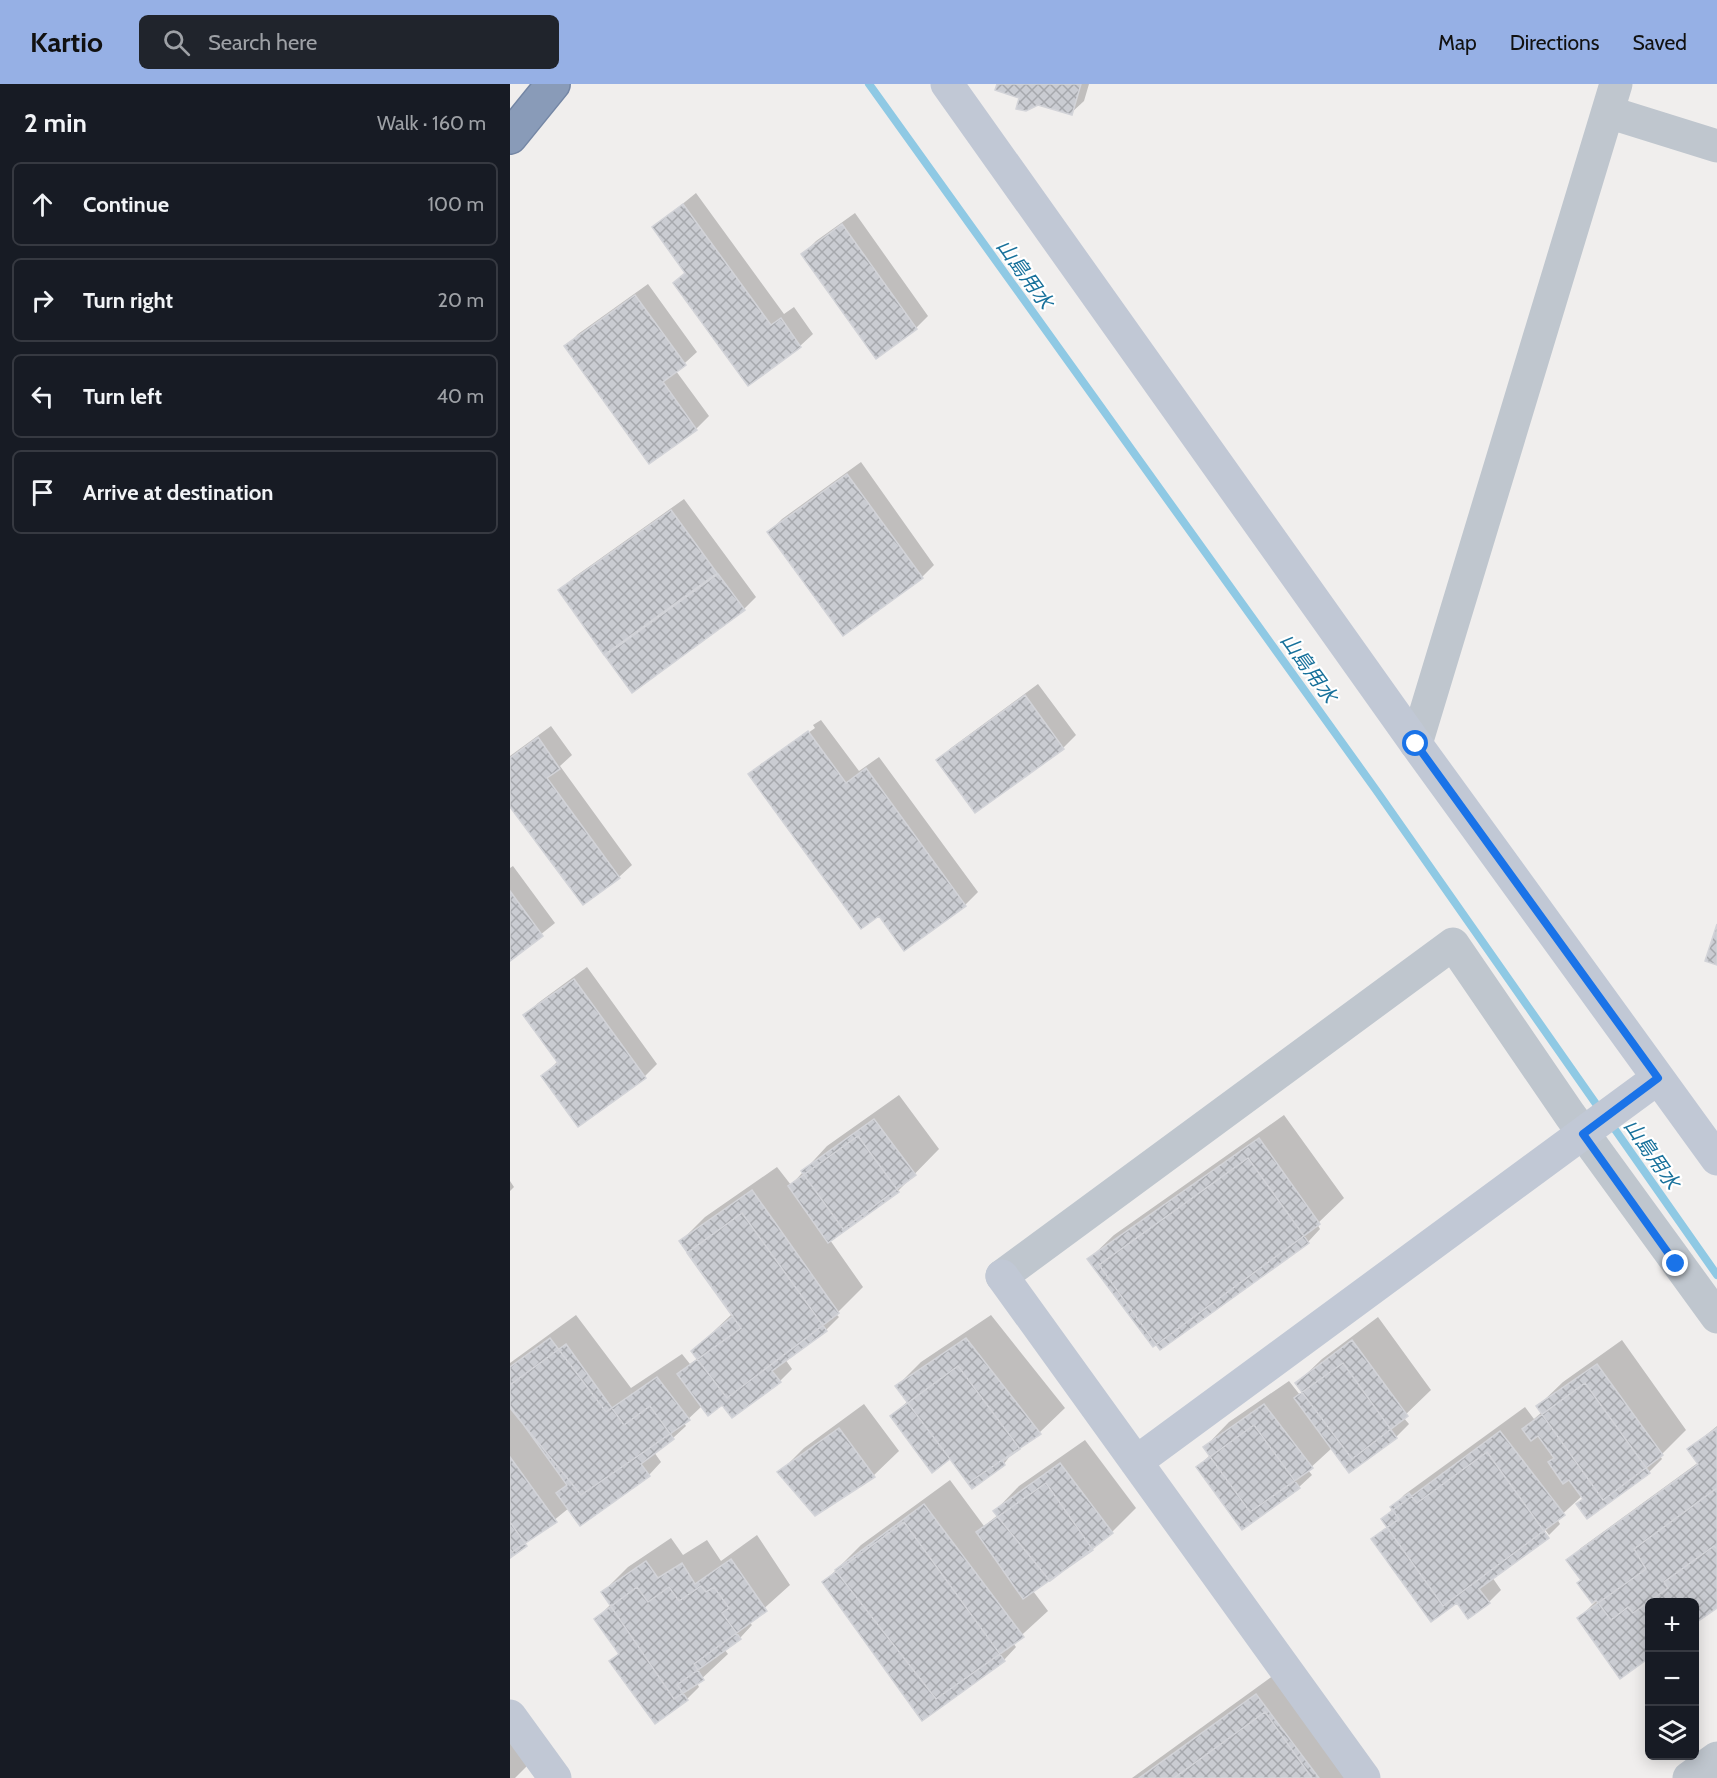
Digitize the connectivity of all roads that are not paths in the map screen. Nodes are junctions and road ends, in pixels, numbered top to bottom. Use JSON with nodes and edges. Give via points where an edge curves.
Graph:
{"nodes":[{"id":1,"x":553,"y":84,"type":"edge"},
{"id":2,"x":947,"y":84,"type":"edge"},
{"id":3,"x":1612,"y":98,"type":"edge"},
{"id":4,"x":510,"y":137,"type":"edge"},
{"id":5,"x":1717,"y":146,"type":"edge"},
{"id":6,"x":1416,"y":744,"type":"junction"},
{"id":7,"x":1658,"y":1078,"type":"junction"},
{"id":8,"x":1583,"y":1134,"type":"junction"},
{"id":9,"x":1717,"y":1159,"type":"edge"},
{"id":10,"x":1717,"y":1317,"type":"edge"},
{"id":11,"x":1136,"y":1462,"type":"junction"},
{"id":12,"x":510,"y":1716,"type":"edge"},
{"id":13,"x":1717,"y":1758,"type":"edge"},
{"id":14,"x":555,"y":1778,"type":"edge"},
{"id":15,"x":1364,"y":1778,"type":"edge"},
{"id":16,"x":1689,"y":1778,"type":"edge"}],
"edges":[{"from":1,"to":4,"type":"highway"},
{"from":2,"to":6,"type":"street"},
{"from":3,"to":5,"type":"street"},
{"from":3,"to":6,"type":"street"},
{"from":6,"to":7,"type":"street"},
{"from":7,"to":8,"type":"street"},
{"from":7,"to":9,"type":"street"},
{"from":8,"to":10,"type":"street"},
{"from":8,"to":11,"type":"street"},
{"from":8,"to":11,"type":"street","via":[[1453,944],[1002,1276]]},
{"from":11,"to":15,"type":"street"},
{"from":12,"to":14,"type":"street"},
{"from":13,"to":16,"type":"street"}]}
